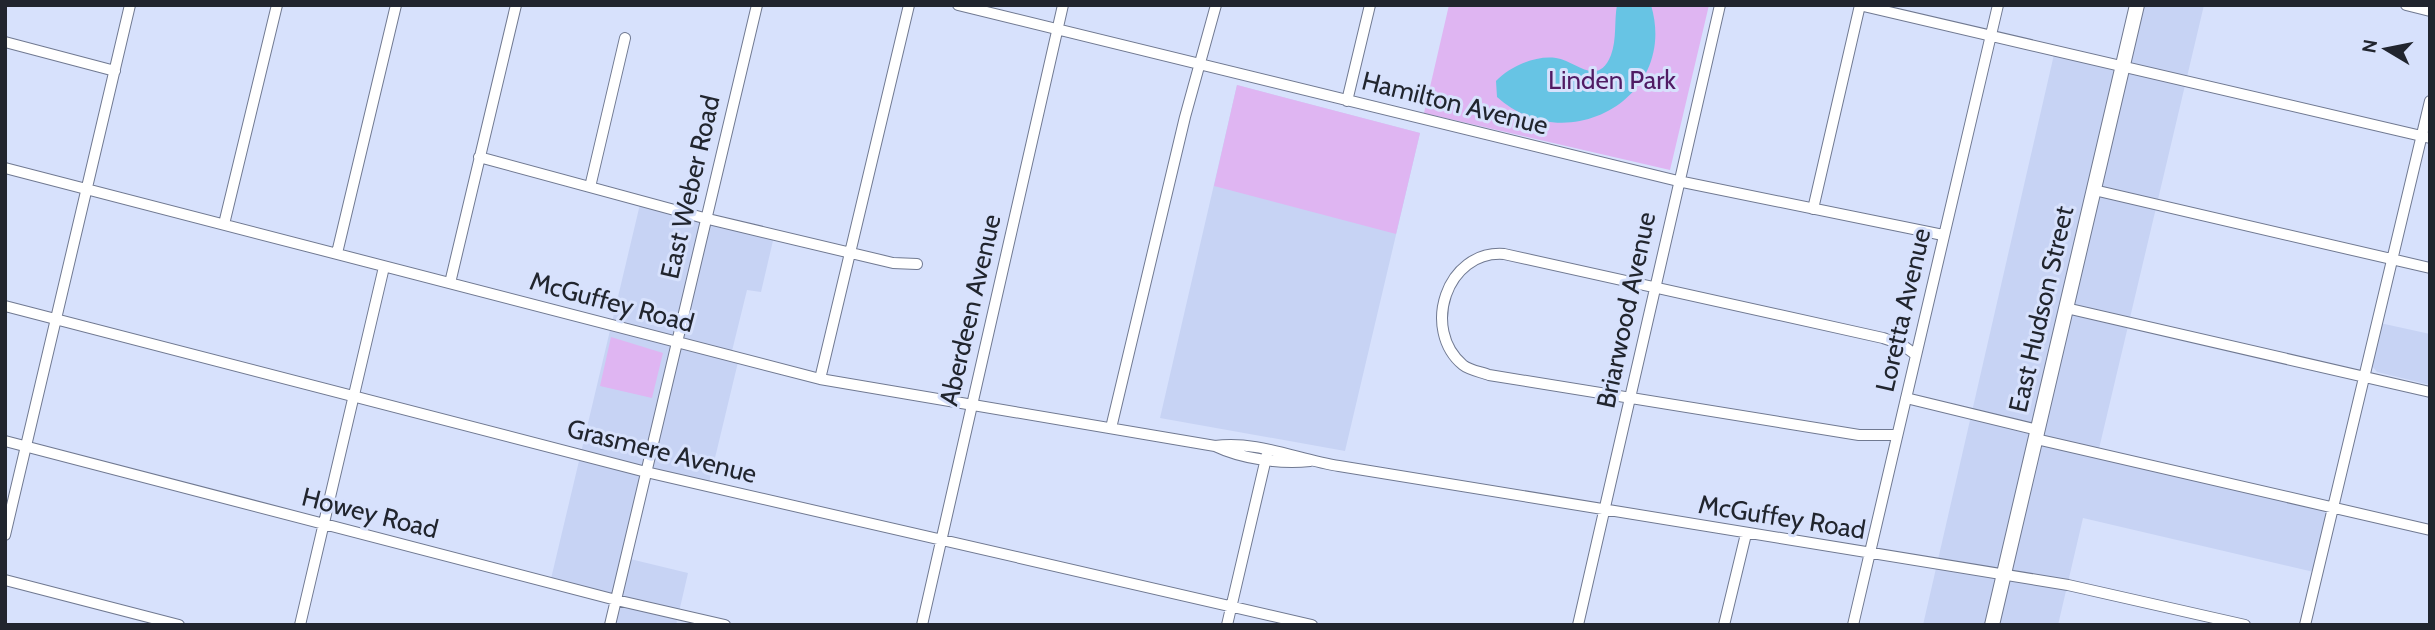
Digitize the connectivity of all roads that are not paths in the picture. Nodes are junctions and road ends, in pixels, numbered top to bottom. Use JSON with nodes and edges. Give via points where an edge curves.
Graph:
{"nodes":[{"id":1,"x":130,"y":5,"type":"edge"},
{"id":2,"x":277,"y":5,"type":"edge"},
{"id":3,"x":396,"y":5,"type":"edge"},
{"id":4,"x":516,"y":5,"type":"edge"},
{"id":5,"x":757,"y":5,"type":"edge"},
{"id":6,"x":909,"y":5,"type":"edge"},
{"id":7,"x":958,"y":5,"type":"edge"},
{"id":8,"x":1063,"y":5,"type":"edge"},
{"id":9,"x":1216,"y":5,"type":"edge"},
{"id":10,"x":1370,"y":5,"type":"edge"},
{"id":11,"x":1720,"y":5,"type":"edge"},
{"id":12,"x":1860,"y":5,"type":"edge"},
{"id":13,"x":1998,"y":5,"type":"edge"},
{"id":14,"x":2137,"y":5,"type":"edge"},
{"id":15,"x":2406,"y":5,"type":"edge"},
{"id":16,"x":2430,"y":11,"type":"edge"},
{"id":17,"x":1057,"y":29,"type":"junction"},
{"id":18,"x":1991,"y":35,"type":"junction"},
{"id":19,"x":625,"y":38,"type":"dead end"},
{"id":20,"x":5,"y":42,"type":"edge"},
{"id":21,"x":1201,"y":65,"type":"junction"},
{"id":22,"x":2123,"y":67,"type":"junction"},
{"id":23,"x":115,"y":71,"type":"junction"},
{"id":24,"x":1347,"y":101,"type":"junction"},
{"id":25,"x":2430,"y":101,"type":"edge"},
{"id":26,"x":2425,"y":137,"type":"edge"},
{"id":27,"x":479,"y":157,"type":"junction"},
{"id":28,"x":5,"y":168,"type":"edge"},
{"id":29,"x":1678,"y":181,"type":"junction"},
{"id":30,"x":590,"y":187,"type":"junction"},
{"id":31,"x":87,"y":189,"type":"junction"},
{"id":32,"x":2094,"y":190,"type":"junction"},
{"id":33,"x":1813,"y":209,"type":"junction"},
{"id":34,"x":706,"y":218,"type":"junction"},
{"id":35,"x":224,"y":224,"type":"junction"},
{"id":36,"x":1943,"y":235,"type":"junction"},
{"id":37,"x":850,"y":252,"type":"junction"},
{"id":38,"x":337,"y":253,"type":"junction"},
{"id":39,"x":2392,"y":260,"type":"junction"},
{"id":40,"x":917,"y":264,"type":"dead end"},
{"id":41,"x":384,"y":267,"type":"junction"},
{"id":42,"x":2430,"y":268,"type":"edge"},
{"id":43,"x":450,"y":282,"type":"junction"},
{"id":44,"x":1654,"y":290,"type":"junction"},
{"id":45,"x":5,"y":306,"type":"edge"},
{"id":46,"x":2066,"y":308,"type":"junction"},
{"id":47,"x":56,"y":319,"type":"junction"},
{"id":48,"x":676,"y":343,"type":"junction"},
{"id":49,"x":1916,"y":355,"type":"junction"},
{"id":50,"x":2365,"y":377,"type":"junction"},
{"id":51,"x":820,"y":379,"type":"junction"},
{"id":52,"x":2430,"y":392,"type":"edge"},
{"id":53,"x":355,"y":396,"type":"junction"},
{"id":54,"x":1630,"y":397,"type":"junction"},
{"id":55,"x":1906,"y":398,"type":"junction"},
{"id":56,"x":972,"y":405,"type":"junction"},
{"id":57,"x":1111,"y":428,"type":"junction"},
{"id":58,"x":2037,"y":434,"type":"junction"},
{"id":59,"x":1897,"y":435,"type":"junction"},
{"id":60,"x":5,"y":441,"type":"edge"},
{"id":61,"x":26,"y":447,"type":"junction"},
{"id":62,"x":1267,"y":454,"type":"junction"},
{"id":63,"x":646,"y":472,"type":"junction"},
{"id":64,"x":2333,"y":508,"type":"junction"},
{"id":65,"x":1604,"y":510,"type":"junction"},
{"id":66,"x":323,"y":525,"type":"junction"},
{"id":67,"x":2430,"y":530,"type":"edge"},
{"id":68,"x":1746,"y":534,"type":"junction"},
{"id":69,"x":5,"y":535,"type":"edge"},
{"id":70,"x":942,"y":540,"type":"junction"},
{"id":71,"x":1869,"y":554,"type":"junction"},
{"id":72,"x":2003,"y":575,"type":"junction"},
{"id":73,"x":5,"y":580,"type":"edge"},
{"id":74,"x":616,"y":600,"type":"junction"},
{"id":75,"x":1232,"y":606,"type":"junction"},
{"id":76,"x":179,"y":625,"type":"edge"},
{"id":77,"x":300,"y":625,"type":"edge"},
{"id":78,"x":610,"y":625,"type":"edge"},
{"id":79,"x":725,"y":625,"type":"edge"},
{"id":80,"x":922,"y":625,"type":"edge"},
{"id":81,"x":1227,"y":625,"type":"edge"},
{"id":82,"x":1312,"y":625,"type":"edge"},
{"id":83,"x":1578,"y":625,"type":"edge"},
{"id":84,"x":1724,"y":625,"type":"edge"},
{"id":85,"x":1853,"y":625,"type":"edge"},
{"id":86,"x":1992,"y":625,"type":"edge"},
{"id":87,"x":2245,"y":625,"type":"edge"},
{"id":88,"x":2305,"y":625,"type":"edge"}],
"edges":[{"from":1,"to":23,"type":"street"},
{"from":2,"to":35,"type":"street"},
{"from":3,"to":38,"type":"street"},
{"from":4,"to":27,"type":"street"},
{"from":5,"to":34,"type":"street","name":"East Weber Road"},
{"from":6,"to":37,"type":"street"},
{"from":7,"to":17,"type":"street","name":"Hamilton Avenue"},
{"from":8,"to":17,"type":"street","name":"Aberdeen Avenue"},
{"from":9,"to":21,"type":"street"},
{"from":10,"to":24,"type":"street"},
{"from":11,"to":29,"type":"street","name":"Briarwood Avenue"},
{"from":12,"to":18,"type":"street"},
{"from":12,"to":33,"type":"street"},
{"from":13,"to":18,"type":"street","name":"Loretta Avenue"},
{"from":14,"to":22,"type":"main road","name":"East Hudson Street"},
{"from":15,"to":16,"type":"street"},
{"from":17,"to":21,"type":"street","name":"Hamilton Avenue"},
{"from":17,"to":56,"type":"street","name":"Aberdeen Avenue"},
{"from":18,"to":22,"type":"street"},
{"from":18,"to":36,"type":"street","name":"Loretta Avenue"},
{"from":19,"to":30,"type":"street"},
{"from":20,"to":23,"type":"street"},
{"from":21,"to":24,"type":"street","name":"Hamilton Avenue"},
{"from":21,"to":57,"type":"street"},
{"from":22,"to":26,"type":"street"},
{"from":22,"to":32,"type":"main road","name":"East Hudson Street"},
{"from":23,"to":31,"type":"street"},
{"from":24,"to":29,"type":"street","name":"Hamilton Avenue"},
{"from":25,"to":26,"type":"street"},
{"from":26,"to":39,"type":"street"},
{"from":27,"to":30,"type":"street"},
{"from":27,"to":43,"type":"street"},
{"from":28,"to":31,"type":"street","name":"McGuffey Road"},
{"from":29,"to":33,"type":"street","name":"Hamilton Avenue"},
{"from":29,"to":44,"type":"street","name":"Briarwood Avenue"},
{"from":30,"to":34,"type":"street"},
{"from":31,"to":35,"type":"street","name":"McGuffey Road"},
{"from":31,"to":47,"type":"street"},
{"from":32,"to":39,"type":"street"},
{"from":32,"to":46,"type":"main road","name":"East Hudson Street"},
{"from":33,"to":36,"type":"street","name":"Hamilton Avenue"},
{"from":34,"to":37,"type":"street"},
{"from":34,"to":48,"type":"street","name":"East Weber Road"},
{"from":35,"to":38,"type":"street","name":"McGuffey Road"},
{"from":36,"to":49,"type":"street","name":"Loretta Avenue"},
{"from":37,"to":40,"type":"street"},
{"from":37,"to":51,"type":"street"},
{"from":38,"to":41,"type":"street","name":"McGuffey Road"},
{"from":39,"to":42,"type":"street"},
{"from":39,"to":50,"type":"street"},
{"from":41,"to":43,"type":"street","name":"McGuffey Road"},
{"from":41,"to":53,"type":"street"},
{"from":43,"to":48,"type":"street","name":"McGuffey Road"},
{"from":44,"to":49,"type":"street","via":[[1883,338]]},
{"from":44,"to":54,"type":"street","name":"Briarwood Avenue"},
{"from":44,"to":54,"type":"street","via":[[1504,254],[1480,255],[1460,269],[1449,286],[1442,326],[1448,348],[1465,366],[1489,375]]},
{"from":45,"to":47,"type":"street","name":"Grasmere Avenue"},
{"from":46,"to":50,"type":"street"},
{"from":46,"to":58,"type":"main road","name":"East Hudson Street"},
{"from":47,"to":53,"type":"street","name":"Grasmere Avenue"},
{"from":47,"to":61,"type":"street"},
{"from":48,"to":51,"type":"street","name":"McGuffey Road"},
{"from":48,"to":63,"type":"street","name":"East Weber Road"},
{"from":49,"to":55,"type":"street","name":"Loretta Avenue"},
{"from":50,"to":52,"type":"street"},
{"from":50,"to":64,"type":"street"},
{"from":51,"to":56,"type":"street","name":"McGuffey Road"},
{"from":53,"to":63,"type":"street","name":"Grasmere Avenue"},
{"from":53,"to":66,"type":"street"},
{"from":54,"to":59,"type":"street","via":[[1859,435]]},
{"from":54,"to":65,"type":"street","name":"Briarwood Avenue"},
{"from":55,"to":58,"type":"street"},
{"from":55,"to":59,"type":"street","name":"Loretta Avenue"},
{"from":56,"to":57,"type":"street","name":"McGuffey Road"},
{"from":56,"to":70,"type":"street","name":"Aberdeen Avenue"},
{"from":57,"to":62,"type":"street","name":"McGuffey Road"},
{"from":58,"to":64,"type":"street"},
{"from":58,"to":72,"type":"main road","name":"East Hudson Street"},
{"from":59,"to":71,"type":"street","name":"Loretta Avenue"},
{"from":60,"to":61,"type":"street","name":"Howey Road"},
{"from":61,"to":66,"type":"street","name":"Howey Road"},
{"from":61,"to":69,"type":"street"},
{"from":62,"to":65,"type":"street","name":"McGuffey Road","via":[[1292,463],[1310,461]]},
{"from":62,"to":75,"type":"street"},
{"from":63,"to":70,"type":"street","name":"Grasmere Avenue"},
{"from":63,"to":74,"type":"street","name":"East Weber Road"},
{"from":64,"to":67,"type":"street"},
{"from":64,"to":88,"type":"street"},
{"from":65,"to":68,"type":"street","name":"McGuffey Road"},
{"from":65,"to":83,"type":"street","name":"Briarwood Avenue"},
{"from":66,"to":74,"type":"street","name":"Howey Road"},
{"from":66,"to":77,"type":"street"},
{"from":68,"to":71,"type":"street","name":"McGuffey Road"},
{"from":68,"to":84,"type":"street"},
{"from":70,"to":75,"type":"street","name":"Grasmere Avenue"},
{"from":70,"to":80,"type":"street","name":"Aberdeen Avenue"},
{"from":71,"to":72,"type":"street","name":"McGuffey Road"},
{"from":71,"to":85,"type":"street","name":"Loretta Avenue"},
{"from":72,"to":86,"type":"main road","name":"East Hudson Street"},
{"from":72,"to":87,"type":"street","name":"McGuffey Road","via":[[2068,584]]},
{"from":73,"to":76,"type":"street"},
{"from":74,"to":78,"type":"street","name":"East Weber Road"},
{"from":74,"to":79,"type":"street","name":"Howey Road"},
{"from":75,"to":81,"type":"street"},
{"from":75,"to":82,"type":"street","name":"Grasmere Avenue"}]}
